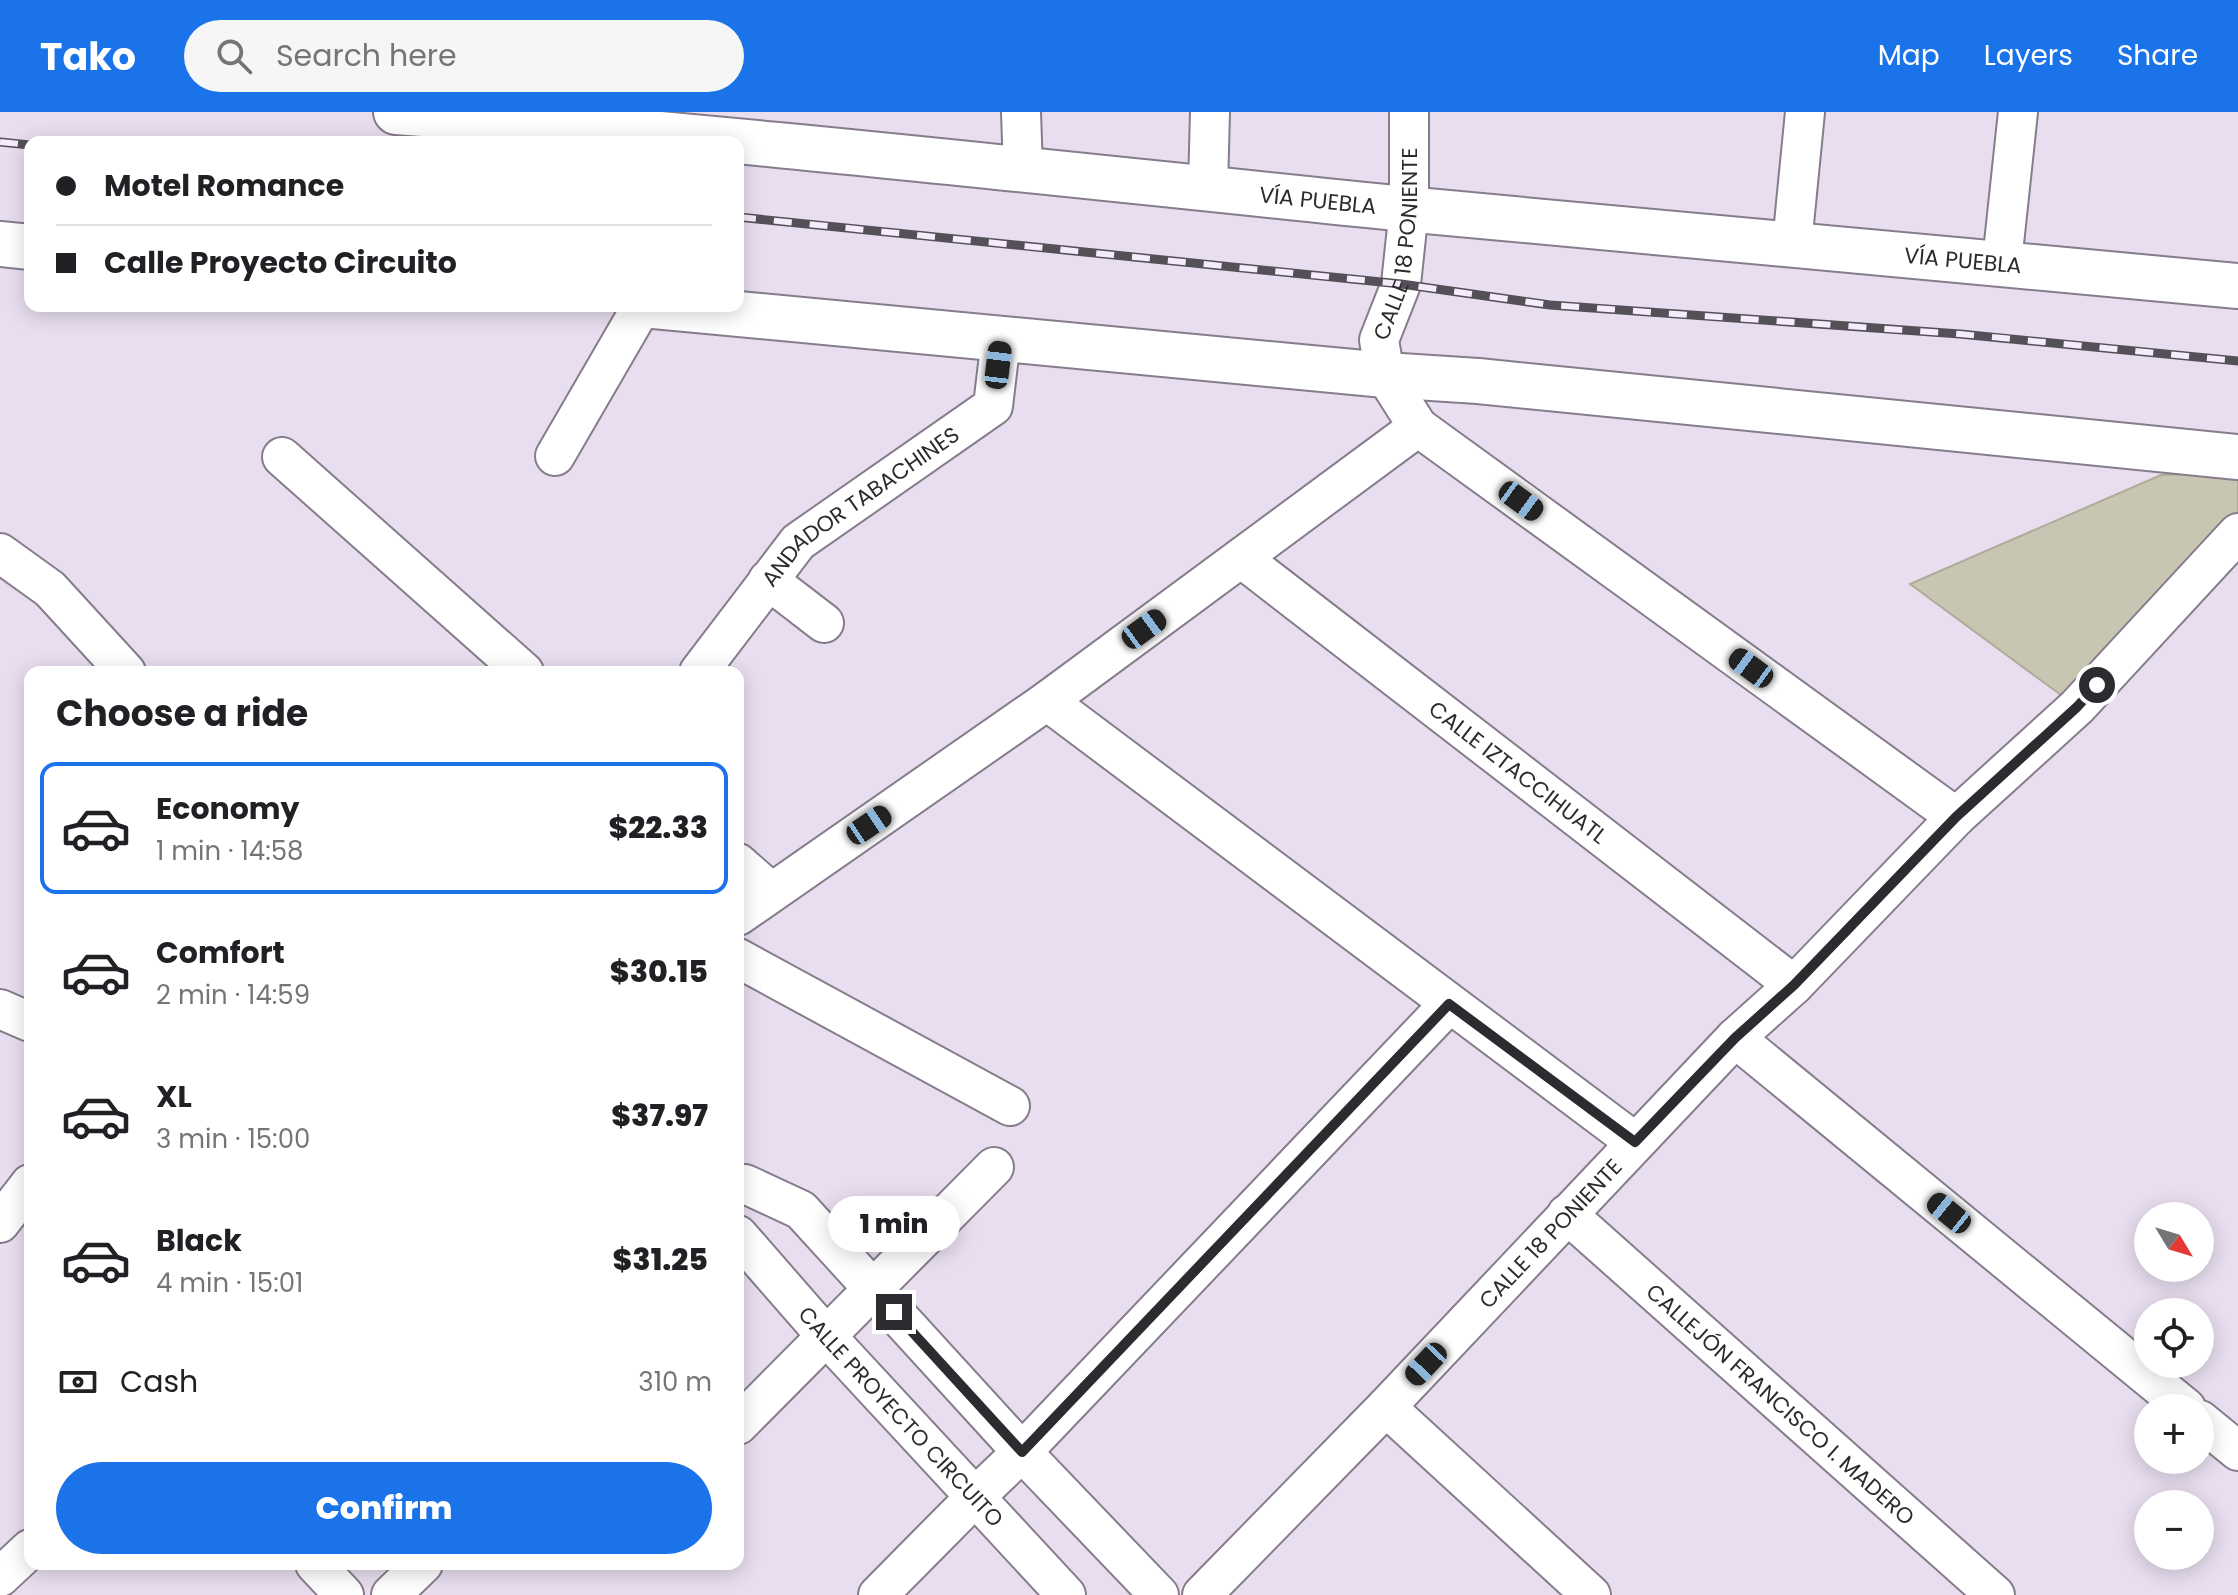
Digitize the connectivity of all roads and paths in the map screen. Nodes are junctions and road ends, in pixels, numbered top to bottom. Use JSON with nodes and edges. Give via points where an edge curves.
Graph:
{"nodes":[{"id":1,"x":396,"y":112,"type":"edge"},
{"id":2,"x":1021,"y":112,"type":"edge"},
{"id":3,"x":1210,"y":112,"type":"edge"},
{"id":4,"x":1409,"y":112,"type":"edge"},
{"id":5,"x":1805,"y":112,"type":"edge"},
{"id":6,"x":2018,"y":112,"type":"edge"},
{"id":7,"x":576,"y":119,"type":"edge"},
{"id":8,"x":728,"y":136,"type":"edge"},
{"id":9,"x":744,"y":138,"type":"edge"},
{"id":10,"x":1023,"y":169,"type":"junction"},
{"id":11,"x":1208,"y":188,"type":"junction"},
{"id":12,"x":1409,"y":209,"type":"junction"},
{"id":13,"x":0,"y":244,"type":"edge"},
{"id":14,"x":1792,"y":244,"type":"junction"},
{"id":15,"x":24,"y":246,"type":"edge"},
{"id":16,"x":2002,"y":262,"type":"junction"},
{"id":17,"x":2238,"y":286,"type":"edge"},
{"id":18,"x":639,"y":312,"type":"edge"},
{"id":19,"x":717,"y":312,"type":"edge"},
{"id":20,"x":1001,"y":339,"type":"junction"},
{"id":21,"x":1385,"y":375,"type":"junction"},
{"id":22,"x":1418,"y":427,"type":"junction"},
{"id":23,"x":555,"y":456,"type":"dead end"},
{"id":24,"x":282,"y":457,"type":"dead end"},
{"id":25,"x":2238,"y":457,"type":"edge"},
{"id":26,"x":2238,"y":533,"type":"edge"},
{"id":27,"x":0,"y":553,"type":"edge"},
{"id":28,"x":1241,"y":558,"type":"junction"},
{"id":29,"x":768,"y":580,"type":"junction"},
{"id":30,"x":824,"y":623,"type":"dead end"},
{"id":31,"x":121,"y":666,"type":"edge"},
{"id":32,"x":517,"y":666,"type":"edge"},
{"id":33,"x":704,"y":666,"type":"edge"},
{"id":34,"x":1047,"y":701,"type":"junction"},
{"id":35,"x":1956,"y":817,"type":"junction"},
{"id":36,"x":744,"y":868,"type":"edge"},
{"id":37,"x":771,"y":892,"type":"junction"},
{"id":38,"x":744,"y":912,"type":"edge"},
{"id":39,"x":744,"y":961,"type":"edge"},
{"id":40,"x":1794,"y":985,"type":"junction"},
{"id":41,"x":1449,"y":1004,"type":"junction"},
{"id":42,"x":0,"y":1009,"type":"edge"},
{"id":43,"x":24,"y":1019,"type":"edge"},
{"id":44,"x":1735,"y":1038,"type":"junction"},
{"id":45,"x":1010,"y":1106,"type":"dead end"},
{"id":46,"x":1635,"y":1142,"type":"junction"},
{"id":47,"x":994,"y":1167,"type":"dead end"},
{"id":48,"x":744,"y":1184,"type":"edge"},
{"id":49,"x":24,"y":1192,"type":"edge"},
{"id":50,"x":1567,"y":1214,"type":"junction"},
{"id":51,"x":0,"y":1223,"type":"edge"},
{"id":52,"x":744,"y":1242,"type":"edge"},
{"id":53,"x":873,"y":1289,"type":"junction"},
{"id":54,"x":827,"y":1337,"type":"junction"},
{"id":55,"x":2169,"y":1394,"type":"edge"},
{"id":56,"x":1386,"y":1407,"type":"junction"},
{"id":57,"x":744,"y":1419,"type":"edge"},
{"id":58,"x":2214,"y":1431,"type":"edge"},
{"id":59,"x":2238,"y":1451,"type":"edge"},
{"id":60,"x":1022,"y":1452,"type":"junction"},
{"id":61,"x":975,"y":1497,"type":"junction"},
{"id":62,"x":321,"y":1570,"type":"edge"},
{"id":63,"x":417,"y":1570,"type":"edge"},
{"id":64,"x":344,"y":1595,"type":"edge"},
{"id":65,"x":391,"y":1595,"type":"edge"},
{"id":66,"x":878,"y":1595,"type":"edge"},
{"id":67,"x":1066,"y":1595,"type":"edge"},
{"id":68,"x":1159,"y":1595,"type":"edge"},
{"id":69,"x":1202,"y":1595,"type":"edge"},
{"id":70,"x":1591,"y":1595,"type":"edge"},
{"id":71,"x":1995,"y":1595,"type":"edge"}],
"edges":[{"from":1,"to":7,"type":"main road","name":"VÍA PUEBLA"},
{"from":2,"to":10,"type":"street"},
{"from":3,"to":11,"type":"street"},
{"from":4,"to":12,"type":"street","name":"CALLE 18 PONIENTE"},
{"from":5,"to":14,"type":"street"},
{"from":6,"to":16,"type":"street"},
{"from":7,"to":8,"type":"main road","name":"VÍA PUEBLA"},
{"from":9,"to":10,"type":"main road","name":"VÍA PUEBLA"},
{"from":10,"to":11,"type":"main road","name":"VÍA PUEBLA"},
{"from":11,"to":12,"type":"main road","name":"VÍA PUEBLA"},
{"from":12,"to":14,"type":"main road","name":"VÍA PUEBLA"},
{"from":12,"to":21,"type":"street","name":"CALLE 18 PONIENTE","via":[[1401,284],[1379,340]]},
{"from":13,"to":15,"type":"main road"},
{"from":14,"to":16,"type":"main road","name":"VÍA PUEBLA"},
{"from":16,"to":17,"type":"main road","name":"VÍA PUEBLA"},
{"from":18,"to":23,"type":"street"},
{"from":19,"to":20,"type":"main road"},
{"from":20,"to":21,"type":"main road"},
{"from":20,"to":29,"type":"street","name":"ANDADOR TABACHINES","via":[[993,406],[798,542]]},
{"from":21,"to":22,"type":"street"},
{"from":21,"to":25,"type":"main road"},
{"from":22,"to":28,"type":"street"},
{"from":22,"to":35,"type":"street"},
{"from":24,"to":32,"type":"street"},
{"from":26,"to":35,"type":"street","name":"CALLE 18 PONIENTE","via":[[2077,707]]},
{"from":27,"to":31,"type":"street","via":[[50,589]]},
{"from":28,"to":34,"type":"street"},
{"from":28,"to":40,"type":"street","name":"CALLE IZTACCIHUATL"},
{"from":29,"to":30,"type":"street"},
{"from":29,"to":33,"type":"street","name":"ANDADOR TABACHINES"},
{"from":34,"to":37,"type":"street"},
{"from":34,"to":41,"type":"street"},
{"from":35,"to":40,"type":"street","name":"CALLE 18 PONIENTE"},
{"from":36,"to":37,"type":"street"},
{"from":37,"to":38,"type":"street"},
{"from":39,"to":45,"type":"street"},
{"from":40,"to":44,"type":"street","name":"CALLE 18 PONIENTE"},
{"from":41,"to":46,"type":"street"},
{"from":41,"to":60,"type":"street"},
{"from":42,"to":43,"type":"street"},
{"from":44,"to":46,"type":"street","name":"CALLE 18 PONIENTE"},
{"from":44,"to":55,"type":"street"},
{"from":46,"to":50,"type":"street","name":"CALLE 18 PONIENTE"},
{"from":47,"to":53,"type":"street"},
{"from":48,"to":53,"type":"street","via":[[801,1210]]},
{"from":49,"to":51,"type":"street"},
{"from":50,"to":56,"type":"street","name":"CALLE 18 PONIENTE"},
{"from":50,"to":71,"type":"street","name":"CALLEJÓN FRANCISCO I. MADERO"},
{"from":52,"to":54,"type":"street","name":"CALLE PROYECTO CIRCUITO"},
{"from":53,"to":54,"type":"street"},
{"from":53,"to":60,"type":"street"},
{"from":54,"to":57,"type":"street"},
{"from":54,"to":61,"type":"street","name":"CALLE PROYECTO CIRCUITO"},
{"from":56,"to":69,"type":"street","name":"CALLE 18 PONIENTE"},
{"from":56,"to":70,"type":"street"},
{"from":58,"to":59,"type":"street"},
{"from":60,"to":61,"type":"street"},
{"from":60,"to":68,"type":"street"},
{"from":61,"to":66,"type":"street"},
{"from":61,"to":67,"type":"street","name":"CALLE PROYECTO CIRCUITO"},
{"from":62,"to":64,"type":"street"},
{"from":63,"to":65,"type":"street"}]}
